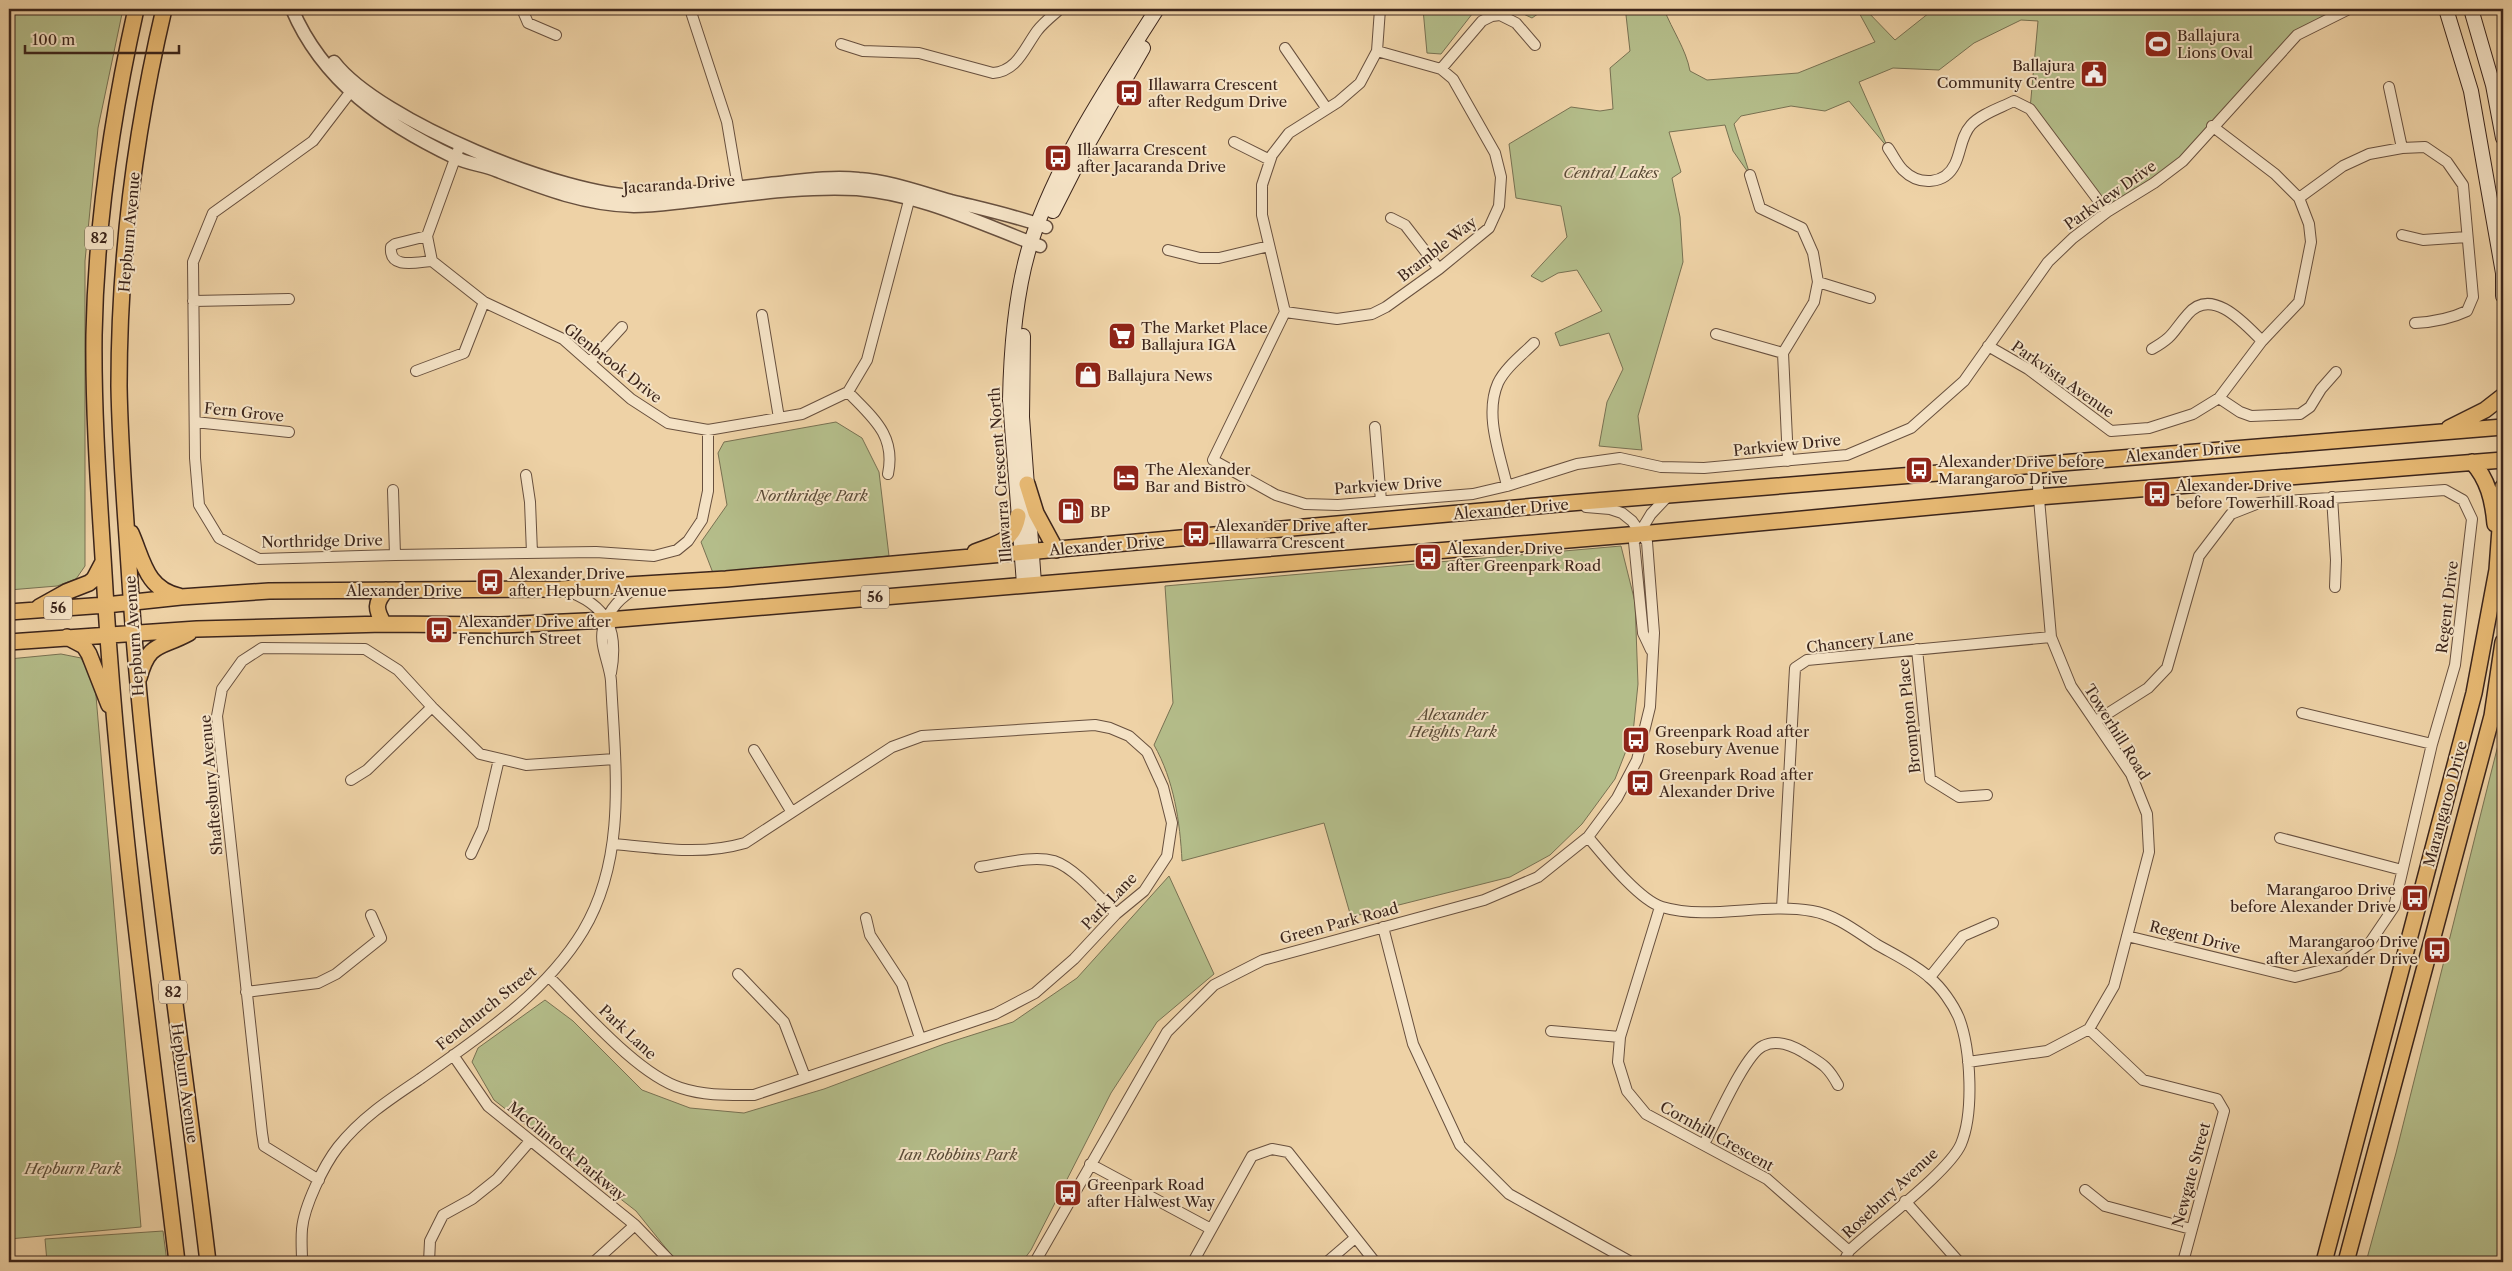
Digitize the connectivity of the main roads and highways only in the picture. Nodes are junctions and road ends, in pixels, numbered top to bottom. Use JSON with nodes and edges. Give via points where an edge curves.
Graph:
{"nodes":[{"id":1,"x":136,"y":9,"type":"edge"},
{"id":2,"x":164,"y":9,"type":"edge"},
{"id":3,"x":2446,"y":9,"type":"edge"},
{"id":4,"x":2471,"y":9,"type":"edge"},
{"id":5,"x":1161,"y":10,"type":"edge"},
{"id":6,"x":2503,"y":138,"type":"edge"},
{"id":7,"x":1035,"y":244,"type":"junction"},
{"id":8,"x":2503,"y":296,"type":"edge"},
{"id":9,"x":2503,"y":396,"type":"edge"},
{"id":10,"x":2503,"y":426,"type":"edge"},
{"id":11,"x":2441,"y":432,"type":"junction"},
{"id":12,"x":2503,"y":460,"type":"edge"},
{"id":13,"x":2472,"y":462,"type":"junction"},
{"id":14,"x":1027,"y":484,"type":"junction"},
{"id":15,"x":2503,"y":486,"type":"edge"},
{"id":16,"x":1018,"y":516,"type":"junction"},
{"id":17,"x":126,"y":522,"type":"junction"},
{"id":18,"x":1056,"y":550,"type":"junction"},
{"id":19,"x":1026,"y":553,"type":"junction"},
{"id":20,"x":957,"y":559,"type":"junction"},
{"id":21,"x":104,"y":561,"type":"junction"},
{"id":22,"x":2497,"y":570,"type":"junction"},
{"id":23,"x":1029,"y":584,"type":"junction"},
{"id":24,"x":386,"y":590,"type":"junction"},
{"id":25,"x":181,"y":596,"type":"junction"},
{"id":26,"x":131,"y":602,"type":"junction"},
{"id":27,"x":106,"y":605,"type":"junction"},
{"id":28,"x":33,"y":610,"type":"junction"},
{"id":29,"x":9,"y":612,"type":"edge"},
{"id":30,"x":384,"y":624,"type":"junction"},
{"id":31,"x":196,"y":629,"type":"junction"},
{"id":32,"x":132,"y":633,"type":"junction"},
{"id":33,"x":108,"y":635,"type":"junction"},
{"id":34,"x":67,"y":637,"type":"junction"},
{"id":35,"x":9,"y":642,"type":"edge"},
{"id":36,"x":2503,"y":642,"type":"edge"},
{"id":37,"x":137,"y":685,"type":"junction"},
{"id":38,"x":115,"y":721,"type":"junction"},
{"id":39,"x":2440,"y":918,"type":"junction"},
{"id":40,"x":2394,"y":992,"type":"junction"},
{"id":41,"x":177,"y":1262,"type":"edge"},
{"id":42,"x":208,"y":1262,"type":"edge"},
{"id":43,"x":2324,"y":1262,"type":"edge"},
{"id":44,"x":2346,"y":1262,"type":"edge"}],
"edges":[{"from":1,"to":21,"type":"main road","name":"Hepburn Avenue","number":"82","via":[[111,138],[96,284],[94,385]]},
{"from":2,"to":17,"type":"main road","name":"Hepburn Avenue","number":"82","via":[[138,141],[125,256],[119,384]]},
{"from":3,"to":8,"type":"main road","via":[[2471,91],[2502,273]]},
{"from":4,"to":6,"type":"main road","via":[[2493,85]]},
{"from":5,"to":7,"type":"main road","name":"Illawarra Crescent North","via":[[1059,172]]},
{"from":7,"to":14,"type":"main road","name":"Illawarra Crescent North","via":[[1023,327],[1022,417]]},
{"from":7,"to":16,"type":"main road","name":"Illawarra Crescent North","via":[[1020,287],[1010,371]]},
{"from":9,"to":11,"type":"main road","via":[[2485,410]]},
{"from":10,"to":11,"type":"main road","name":"Alexander Drive","number":"56"},
{"from":11,"to":18,"type":"main road","name":"Alexander Drive","number":"56","via":[[1669,495]]},
{"from":12,"to":13,"type":"main road","number":"56"},
{"from":13,"to":22,"type":"main road","via":[[2484,479],[2491,500]]},
{"from":13,"to":23,"type":"main road","number":"56"},
{"from":14,"to":18,"type":"main road","via":[[1042,527]]},
{"from":14,"to":19,"type":"main road","name":"Illawarra Crescent North"},
{"from":15,"to":22,"type":"main road","name":"Marangaroo Drive"},
{"from":16,"to":19,"type":"main road","name":"Illawarra Crescent North"},
{"from":16,"to":20,"type":"main road","via":[[1014,533],[1007,538]]},
{"from":17,"to":25,"type":"main road","via":[[152,582],[169,594]]},
{"from":17,"to":26,"type":"main road","name":"Hepburn Avenue","number":"82"},
{"from":18,"to":19,"type":"main road","name":"Alexander Drive","number":"56"},
{"from":19,"to":20,"type":"main road","name":"Alexander Drive","number":"56"},
{"from":19,"to":23,"type":"main road","name":"Illawarra Crescent North"},
{"from":20,"to":24,"type":"main road","name":"Alexander Drive","number":"56","via":[[736,579],[561,589]]},
{"from":21,"to":27,"type":"main road","name":"Hepburn Avenue","number":"82"},
{"from":21,"to":28,"type":"main road","via":[[89,583]]},
{"from":22,"to":40,"type":"main road","name":"Marangaroo Drive","via":[[2474,694]]},
{"from":23,"to":30,"type":"main road","number":"56","via":[[608,620],[500,625]]},
{"from":24,"to":25,"type":"main road","name":"Alexander Drive","number":"56"},
{"from":24,"to":30,"type":"main road","via":[[376,602]]},
{"from":25,"to":26,"type":"main road","name":"Alexander Drive","number":"56"},
{"from":26,"to":27,"type":"main road","name":"Alexander Drive","number":"56"},
{"from":26,"to":32,"type":"main road","name":"Hepburn Avenue","number":"82"},
{"from":27,"to":28,"type":"main road","name":"Alexander Drive","number":"56"},
{"from":27,"to":33,"type":"main road","name":"Hepburn Avenue","number":"82"},
{"from":28,"to":29,"type":"main road","name":"Alexander Drive","number":"56"},
{"from":30,"to":31,"type":"main road","number":"56"},
{"from":31,"to":32,"type":"main road","number":"56"},
{"from":31,"to":37,"type":"main road","via":[[153,648],[143,662]]},
{"from":32,"to":33,"type":"main road","number":"56"},
{"from":32,"to":37,"type":"main road","name":"Hepburn Avenue","number":"82"},
{"from":33,"to":34,"type":"main road","number":"56"},
{"from":33,"to":38,"type":"main road","name":"Hepburn Avenue","number":"82"},
{"from":34,"to":35,"type":"main road","number":"56"},
{"from":34,"to":38,"type":"main road","via":[[84,646],[89,654]]},
{"from":36,"to":39,"type":"main road","name":"Marangaroo Drive","via":[[2492,716]]},
{"from":37,"to":42,"type":"main road","name":"Hepburn Avenue","number":"82"},
{"from":38,"to":41,"type":"main road","name":"Hepburn Avenue","number":"82"},
{"from":39,"to":40,"type":"main road","via":[[2432,910],[2425,914]]},
{"from":39,"to":44,"type":"main road","name":"Marangaroo Drive"},
{"from":40,"to":43,"type":"main road","name":"Marangaroo Drive"}]}
